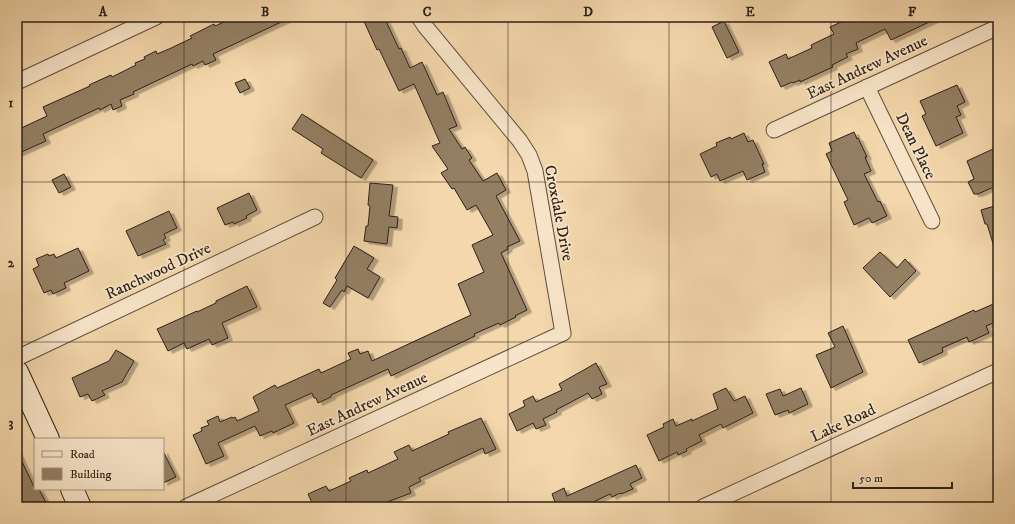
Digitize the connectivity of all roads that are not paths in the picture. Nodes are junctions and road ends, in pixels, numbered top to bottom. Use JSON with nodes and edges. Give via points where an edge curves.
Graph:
{"nodes":[{"id":1,"x":419,"y":17,"type":"edge"},
{"id":2,"x":150,"y":18,"type":"edge"},
{"id":3,"x":998,"y":27,"type":"edge"},
{"id":4,"x":17,"y":82,"type":"edge"},
{"id":5,"x":867,"y":87,"type":"junction"},
{"id":6,"x":774,"y":130,"type":"dead end"},
{"id":7,"x":315,"y":217,"type":"dead end"},
{"id":8,"x":932,"y":221,"type":"dead end"},
{"id":9,"x":563,"y":333,"type":"joint"},
{"id":10,"x":17,"y":358,"type":"edge"},
{"id":11,"x":998,"y":371,"type":"edge"},
{"id":12,"x":17,"y":372,"type":"edge"},
{"id":13,"x":48,"y":438,"type":"edge"},
{"id":14,"x":72,"y":490,"type":"edge"},
{"id":15,"x":80,"y":507,"type":"edge"},
{"id":16,"x":186,"y":507,"type":"edge"},
{"id":17,"x":703,"y":507,"type":"edge"}],
"edges":[{"from":1,"to":9,"type":"street","name":"Croxdale Drive","via":[[529,155],[535,171]]},
{"from":2,"to":4,"type":"street"},
{"from":3,"to":5,"type":"street","name":"East Andrew Avenue"},
{"from":5,"to":6,"type":"street","name":"East Andrew Avenue"},
{"from":5,"to":8,"type":"street","name":"Dean Place"},
{"from":7,"to":10,"type":"street","name":"Ranchwood Drive"},
{"from":9,"to":16,"type":"street","name":"East Andrew Avenue"},
{"from":11,"to":17,"type":"street","name":"Lake Road"},
{"from":12,"to":13,"type":"street"},
{"from":14,"to":15,"type":"street"}]}
